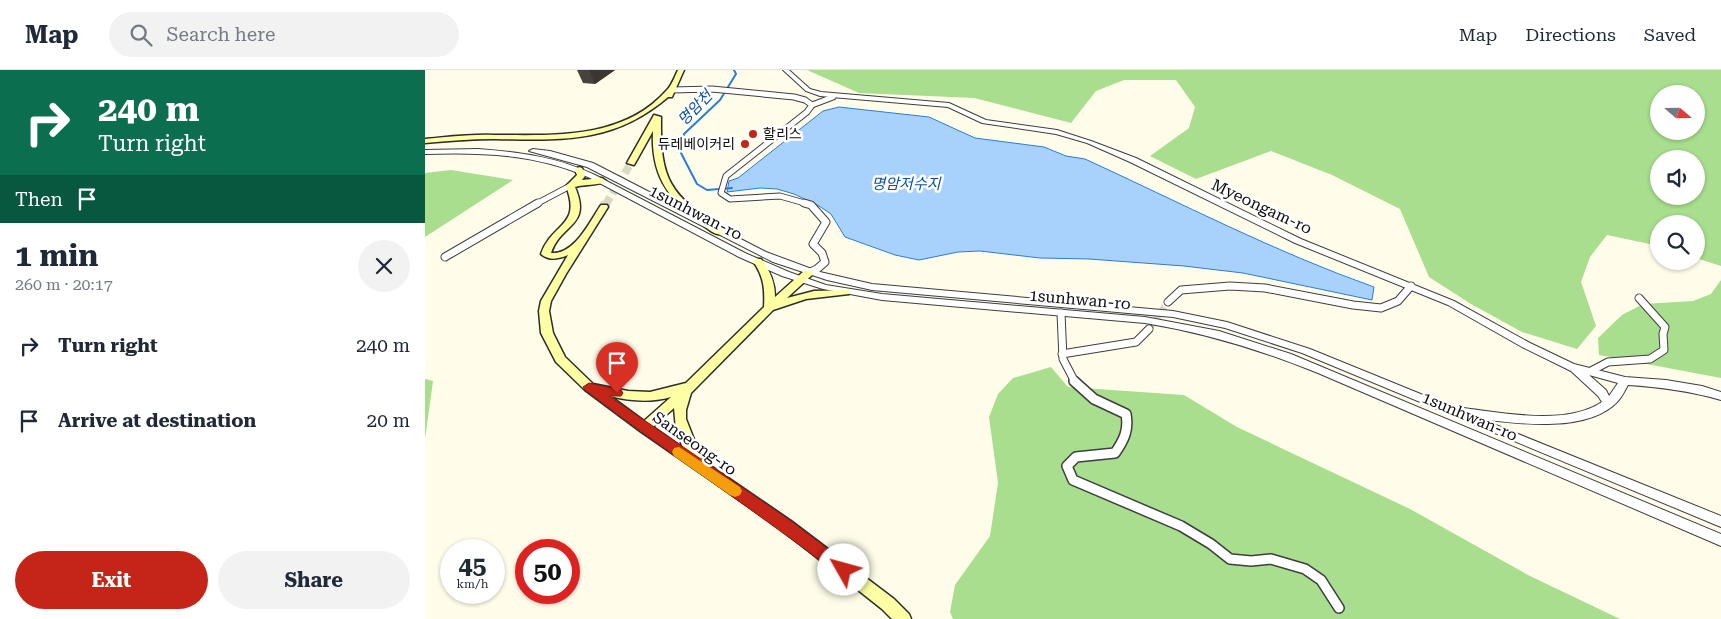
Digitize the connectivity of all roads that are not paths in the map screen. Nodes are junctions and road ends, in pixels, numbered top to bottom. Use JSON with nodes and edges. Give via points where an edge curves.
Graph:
{"nodes":[{"id":1,"x":681,"y":70,"type":"edge"},
{"id":2,"x":786,"y":70,"type":"edge"},
{"id":3,"x":672,"y":90,"type":"junction"},
{"id":4,"x":833,"y":96,"type":"junction"},
{"id":5,"x":812,"y":106,"type":"junction"},
{"id":6,"x":657,"y":117,"type":"junction"},
{"id":7,"x":425,"y":141,"type":"edge"},
{"id":8,"x":425,"y":145,"type":"edge"},
{"id":9,"x":425,"y":152,"type":"edge"},
{"id":10,"x":631,"y":163,"type":"tunnel mouth"},
{"id":11,"x":579,"y":170,"type":"junction"},
{"id":12,"x":602,"y":181,"type":"junction"},
{"id":13,"x":570,"y":186,"type":"junction"},
{"id":14,"x":604,"y":207,"type":"tunnel mouth"},
{"id":15,"x":719,"y":232,"type":"junction"},
{"id":16,"x":586,"y":237,"type":"junction"},
{"id":17,"x":445,"y":257,"type":"dead end"},
{"id":18,"x":758,"y":261,"type":"junction"},
{"id":19,"x":804,"y":276,"type":"junction"},
{"id":20,"x":1411,"y":286,"type":"junction"},
{"id":21,"x":845,"y":292,"type":"junction"},
{"id":22,"x":1639,"y":298,"type":"dead end"},
{"id":23,"x":1168,"y":302,"type":"tunnel mouth"},
{"id":24,"x":769,"y":308,"type":"junction"},
{"id":25,"x":1061,"y":313,"type":"junction"},
{"id":26,"x":1149,"y":329,"type":"tunnel mouth"},
{"id":27,"x":1062,"y":354,"type":"junction"},
{"id":28,"x":1571,"y":367,"type":"junction"},
{"id":29,"x":1589,"y":372,"type":"junction"},
{"id":30,"x":702,"y":376,"type":"junction"},
{"id":31,"x":1625,"y":381,"type":"junction"},
{"id":32,"x":589,"y":387,"type":"junction"},
{"id":33,"x":1721,"y":396,"type":"edge"},
{"id":34,"x":1608,"y":403,"type":"junction"},
{"id":35,"x":1450,"y":411,"type":"junction"},
{"id":36,"x":644,"y":428,"type":"junction"},
{"id":37,"x":697,"y":465,"type":"junction"},
{"id":38,"x":1721,"y":522,"type":"edge"},
{"id":39,"x":1721,"y":540,"type":"edge"},
{"id":40,"x":1339,"y":608,"type":"dead end"},
{"id":41,"x":903,"y":619,"type":"edge"}],
"edges":[{"from":1,"to":3,"type":"main road"},
{"from":2,"to":4,"type":"street","name":"Myeongam-ro","via":[[808,90]]},
{"from":3,"to":5,"type":"street","via":[[713,89],[794,97]]},
{"from":3,"to":6,"type":"main road"},
{"from":3,"to":7,"type":"main road","via":[[637,117],[588,135]]},
{"from":4,"to":5,"type":"street"},
{"from":4,"to":20,"type":"street","name":"Myeongam-ro","via":[[949,105],[984,122],[1057,132],[1089,142],[1133,160],[1298,241]]},
{"from":5,"to":19,"type":"street","via":[[726,176],[721,193],[730,199],[780,196],[811,205],[825,222],[813,244],[825,262]]},
{"from":6,"to":10,"type":"main road"},
{"from":6,"to":15,"type":"main road","via":[[657,148],[662,176],[691,212]]},
{"from":8,"to":15,"type":"street","name":"1sunhwan-ro","via":[[502,147],[550,153],[607,173]]},
{"from":9,"to":11,"type":"street","name":"1sunhwan-ro","via":[[511,154],[539,158]]},
{"from":11,"to":12,"type":"street","name":"1sunhwan-ro"},
{"from":11,"to":13,"type":"main road","via":[[581,176]]},
{"from":12,"to":13,"type":"main road"},
{"from":12,"to":18,"type":"street","name":"1sunhwan-ro"},
{"from":13,"to":16,"type":"main road","via":[[576,197],[575,214],[550,243],[546,254],[562,254]]},
{"from":13,"to":17,"type":"street"},
{"from":14,"to":16,"type":"main road","name":"Sanseong-ro"},
{"from":15,"to":19,"type":"street","name":"1sunhwan-ro"},
{"from":16,"to":32,"type":"main road","name":"Sanseong-ro","via":[[546,301],[544,322],[560,359]]},
{"from":18,"to":19,"type":"street","name":"1sunhwan-ro"},
{"from":18,"to":24,"type":"main road","via":[[769,276]]},
{"from":19,"to":21,"type":"street","name":"1sunhwan-ro"},
{"from":19,"to":24,"type":"main road"},
{"from":19,"to":35,"type":"street","name":"1sunhwan-ro","via":[[872,287],[1123,308],[1198,318],[1267,336]]},
{"from":20,"to":23,"type":"street","via":[[1397,301],[1381,308],[1265,288],[1230,286],[1181,290]]},
{"from":20,"to":28,"type":"street","name":"Myeongam-ro","via":[[1451,303]]},
{"from":21,"to":24,"type":"main road","via":[[813,293]]},
{"from":21,"to":25,"type":"street","name":"1sunhwan-ro"},
{"from":22,"to":29,"type":"street","via":[[1665,327],[1665,350],[1650,359],[1608,362]]},
{"from":24,"to":30,"type":"main road"},
{"from":25,"to":27,"type":"street"},
{"from":25,"to":39,"type":"street","name":"1sunhwan-ro","via":[[1178,325],[1282,353]]},
{"from":26,"to":27,"type":"street","via":[[1136,342]]},
{"from":27,"to":40,"type":"street","via":[[1066,369],[1079,387],[1094,400],[1126,414],[1128,424],[1127,435],[1115,452],[1076,457],[1067,466],[1073,480],[1181,526],[1230,559],[1271,559],[1305,569],[1321,580]]},
{"from":28,"to":29,"type":"street","name":"Myeongam-ro"},
{"from":28,"to":34,"type":"street","via":[[1602,393]]},
{"from":29,"to":31,"type":"street","name":"Myeongam-ro"},
{"from":30,"to":32,"type":"main road","via":[[660,397],[630,396]]},
{"from":30,"to":36,"type":"main road"},
{"from":30,"to":37,"type":"main road","via":[[682,398],[679,414]]},
{"from":31,"to":33,"type":"street","name":"Myeongam-ro","via":[[1666,384]]},
{"from":31,"to":34,"type":"street","via":[[1620,393]]},
{"from":32,"to":36,"type":"main road","name":"Sanseong-ro"},
{"from":34,"to":35,"type":"street","via":[[1577,418],[1527,420]]},
{"from":35,"to":38,"type":"street","name":"1sunhwan-ro"},
{"from":36,"to":37,"type":"main road","name":"Sanseong-ro"},
{"from":37,"to":41,"type":"main road","name":"Sanseong-ro","via":[[786,526]]}]}
